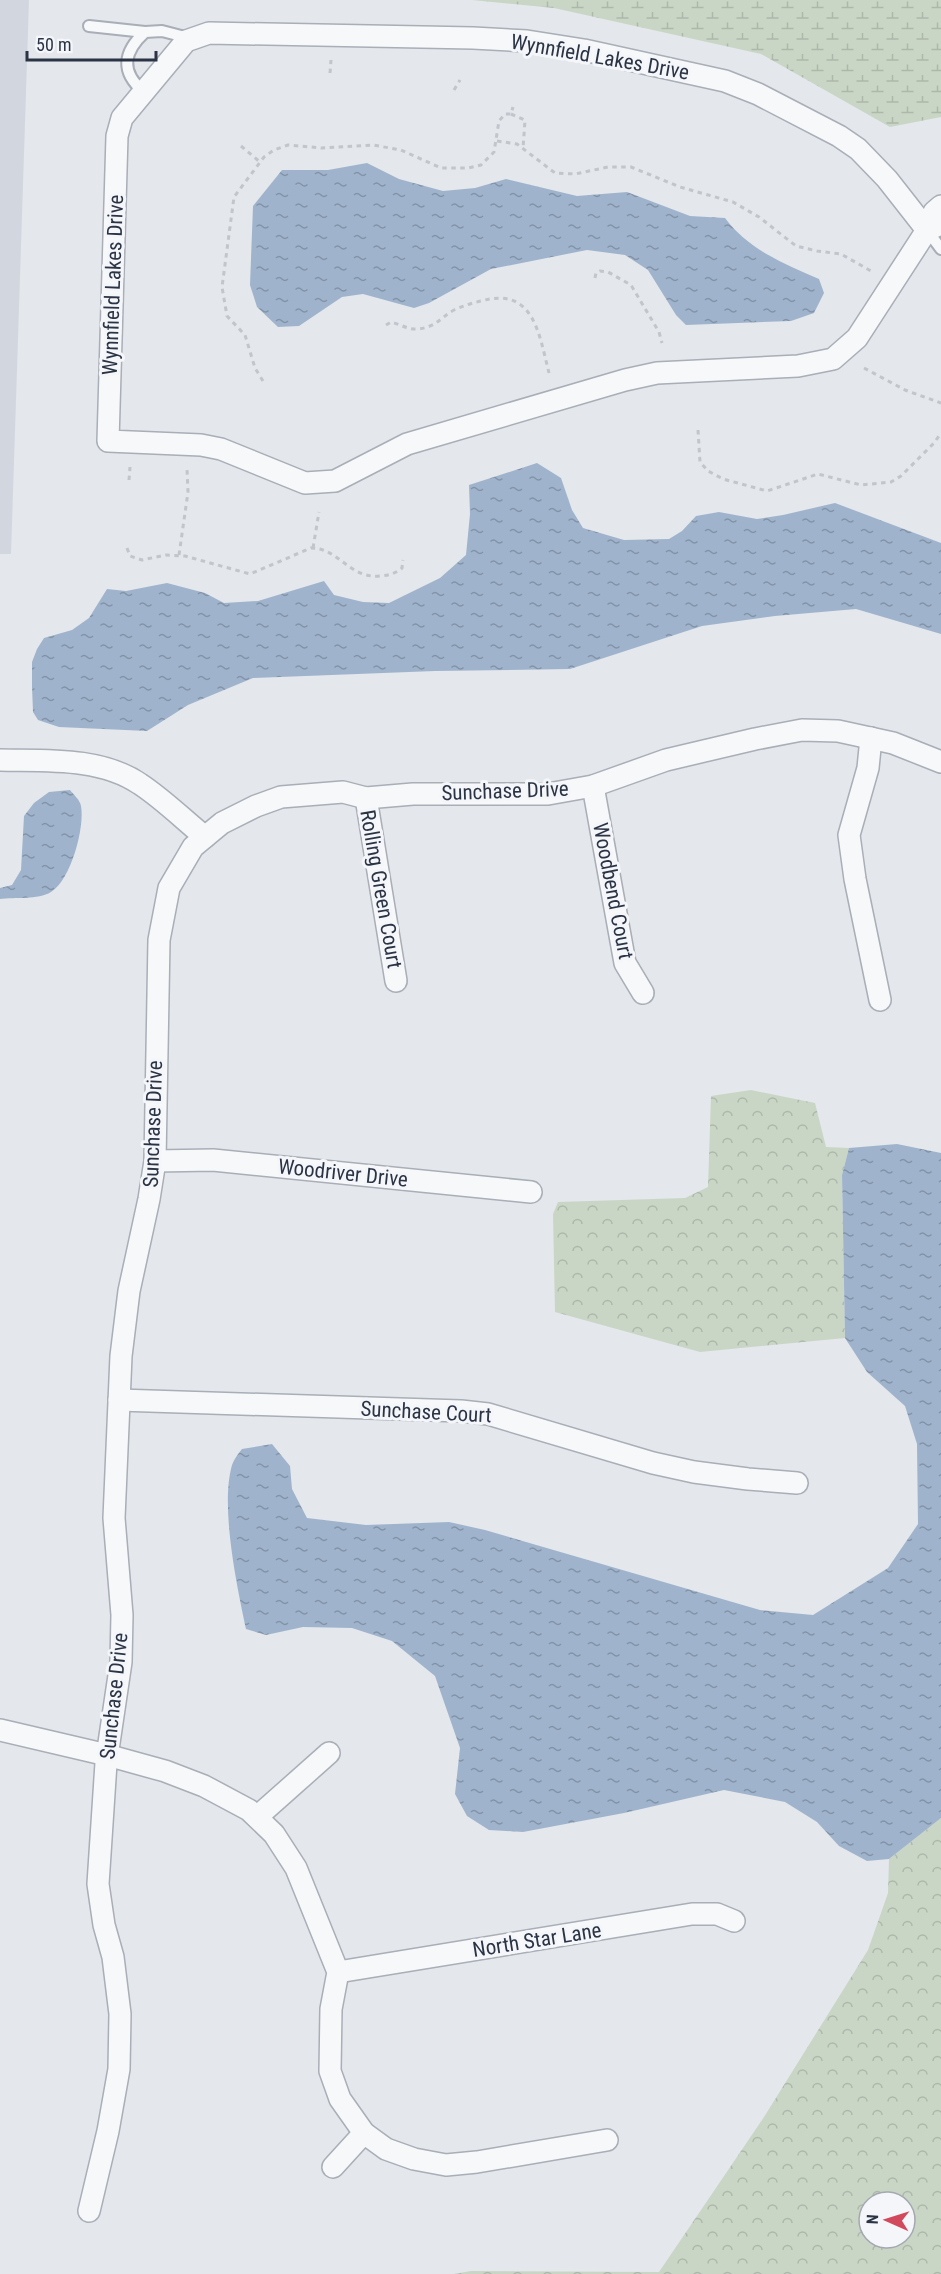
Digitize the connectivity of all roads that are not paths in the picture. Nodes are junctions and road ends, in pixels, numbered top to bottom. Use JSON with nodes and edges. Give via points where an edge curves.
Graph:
{"nodes":[{"id":1,"x":89,"y":26,"type":"dead end"},
{"id":2,"x":145,"y":32,"type":"junction"},
{"id":3,"x":192,"y":39,"type":"junction"},
{"id":4,"x":144,"y":92,"type":"junction"},
{"id":5,"x":941,"y":206,"type":"edge"},
{"id":6,"x":934,"y":227,"type":"edge"},
{"id":7,"x":941,"y":249,"type":"edge"},
{"id":8,"x":871,"y":738,"type":"junction"},
{"id":9,"x":0,"y":760,"type":"edge"},
{"id":10,"x":941,"y":762,"type":"edge"},
{"id":11,"x":593,"y":786,"type":"junction"},
{"id":12,"x":366,"y":798,"type":"junction"},
{"id":13,"x":205,"y":837,"type":"junction"},
{"id":14,"x":396,"y":981,"type":"dead end"},
{"id":15,"x":643,"y":993,"type":"dead end"},
{"id":16,"x":879,"y":1000,"type":"dead end"},
{"id":17,"x":154,"y":1161,"type":"junction"},
{"id":18,"x":531,"y":1192,"type":"dead end"},
{"id":19,"x":119,"y":1400,"type":"junction"},
{"id":20,"x":797,"y":1483,"type":"dead end"},
{"id":21,"x":0,"y":1730,"type":"edge"},
{"id":22,"x":329,"y":1753,"type":"dead end"},
{"id":23,"x":107,"y":1755,"type":"junction"},
{"id":24,"x":257,"y":1817,"type":"junction"},
{"id":25,"x":734,"y":1921,"type":"dead end"},
{"id":26,"x":338,"y":1972,"type":"junction"},
{"id":27,"x":364,"y":2133,"type":"junction"},
{"id":28,"x":607,"y":2140,"type":"dead end"},
{"id":29,"x":333,"y":2167,"type":"dead end"},
{"id":30,"x":89,"y":2211,"type":"dead end"}],
"edges":[{"from":1,"to":2,"type":"lane"},
{"from":2,"to":3,"type":"lane","via":[[162,31]]},
{"from":2,"to":4,"type":"lane","via":[[134,42],[127,67]]},
{"from":3,"to":4,"type":"street","name":"Wynnfield Lakes Drive","via":[[186,41]]},
{"from":3,"to":6,"type":"street","name":"Wynnfield Lakes Drive","via":[[209,33],[527,40],[725,81],[758,94],[858,148]]},
{"from":4,"to":6,"type":"street","name":"Wynnfield Lakes Drive","via":[[122,118],[117,136],[108,441],[220,449],[305,483],[335,481],[407,444],[625,380],[657,374],[798,366],[833,359],[857,338]]},
{"from":5,"to":6,"type":"street","via":[[934,212]]},
{"from":6,"to":7,"type":"lane"},
{"from":8,"to":10,"type":"street","name":"Sunchase Drive"},
{"from":8,"to":11,"type":"street","name":"Sunchase Drive","via":[[837,731],[802,730],[666,760]]},
{"from":8,"to":16,"type":"street","via":[[868,768],[849,835]]},
{"from":9,"to":13,"type":"street","via":[[70,761],[100,766],[139,783]]},
{"from":11,"to":12,"type":"street","name":"Sunchase Drive","via":[[548,794]]},
{"from":11,"to":15,"type":"street","name":"Woodbend Court","via":[[626,963]]},
{"from":12,"to":13,"type":"street","name":"Sunchase Drive","via":[[343,792],[281,796],[222,823]]},
{"from":12,"to":14,"type":"street","name":"Rolling Green Court"},
{"from":13,"to":17,"type":"street","name":"Sunchase Drive","via":[[193,847],[169,888],[159,940]]},
{"from":17,"to":18,"type":"street","name":"Woodriver Drive","via":[[213,1160]]},
{"from":17,"to":19,"type":"street","name":"Sunchase Drive","via":[[129,1291]]},
{"from":19,"to":20,"type":"street","name":"Sunchase Court","via":[[488,1414],[663,1465]]},
{"from":19,"to":23,"type":"street","name":"Sunchase Drive","via":[[114,1518],[122,1615],[121,1662]]},
{"from":21,"to":23,"type":"street"},
{"from":22,"to":24,"type":"street"},
{"from":23,"to":24,"type":"street","via":[[204,1786]]},
{"from":23,"to":30,"type":"street","name":"Sunchase Drive","via":[[98,1884],[120,2014],[119,2069]]},
{"from":24,"to":26,"type":"street","via":[[274,1834],[296,1868]]},
{"from":25,"to":26,"type":"street","name":"North Star Lane","via":[[717,1914],[692,1914]]},
{"from":26,"to":27,"type":"street","via":[[331,2009],[330,2071],[340,2099]]},
{"from":27,"to":28,"type":"street","via":[[386,2149],[414,2160],[446,2165]]},
{"from":27,"to":29,"type":"street"}]}
